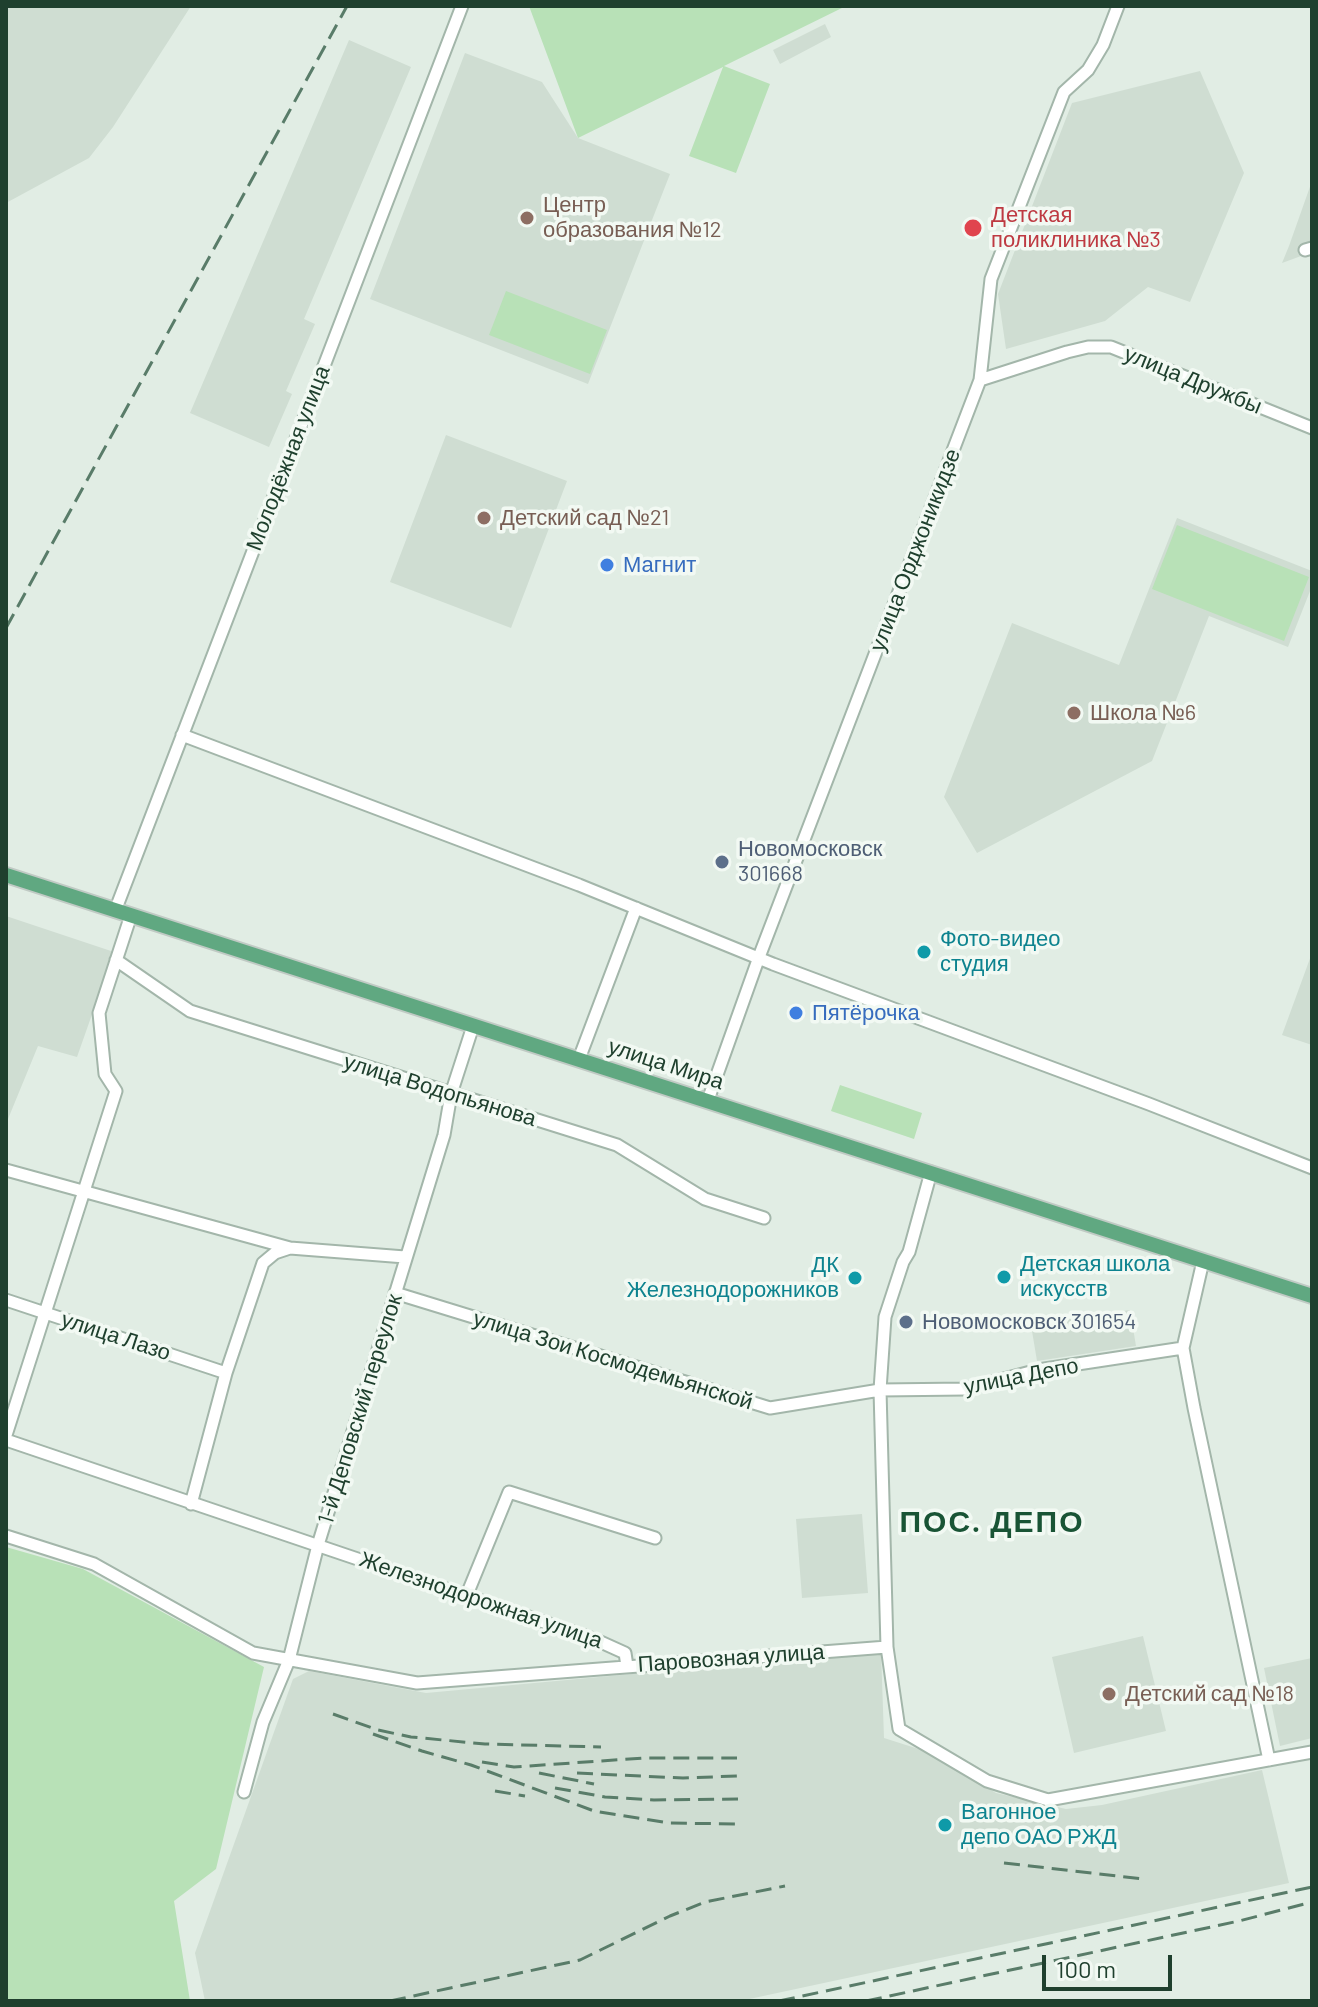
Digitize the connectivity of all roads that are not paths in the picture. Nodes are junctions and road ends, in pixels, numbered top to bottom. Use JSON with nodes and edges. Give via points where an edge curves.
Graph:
{"nodes":[{"id":1,"x":462,"y":6,"type":"edge"},
{"id":2,"x":1118,"y":6,"type":"edge"},
{"id":3,"x":980,"y":380,"type":"junction"},
{"id":4,"x":1312,"y":428,"type":"edge"},
{"id":5,"x":182,"y":735,"type":"junction"},
{"id":6,"x":6,"y":875,"type":"edge"},
{"id":7,"x":636,"y":908,"type":"junction"},
{"id":8,"x":115,"y":911,"type":"junction"},
{"id":9,"x":131,"y":915,"type":"junction"},
{"id":10,"x":759,"y":957,"type":"junction"},
{"id":11,"x":116,"y":960,"type":"junction"},
{"id":12,"x":473,"y":1026,"type":"junction"},
{"id":13,"x":579,"y":1059,"type":"junction"},
{"id":14,"x":451,"y":1094,"type":"junction"},
{"id":15,"x":708,"y":1100,"type":"junction"},
{"id":16,"x":1312,"y":1168,"type":"edge"},
{"id":17,"x":6,"y":1170,"type":"edge"},
{"id":18,"x":931,"y":1172,"type":"junction"},
{"id":19,"x":84,"y":1192,"type":"junction"},
{"id":20,"x":764,"y":1218,"type":"dead end"},
{"id":21,"x":290,"y":1248,"type":"junction"},
{"id":22,"x":405,"y":1257,"type":"junction"},
{"id":23,"x":1203,"y":1261,"type":"junction"},
{"id":24,"x":395,"y":1293,"type":"junction"},
{"id":25,"x":1312,"y":1296,"type":"edge"},
{"id":26,"x":6,"y":1300,"type":"edge"},
{"id":27,"x":45,"y":1313,"type":"junction"},
{"id":28,"x":1183,"y":1348,"type":"junction"},
{"id":29,"x":226,"y":1373,"type":"junction"},
{"id":30,"x":880,"y":1390,"type":"junction"},
{"id":31,"x":6,"y":1437,"type":"edge"},
{"id":32,"x":191,"y":1504,"type":"junction"},
{"id":33,"x":6,"y":1536,"type":"edge"},
{"id":34,"x":655,"y":1538,"type":"dead end"},
{"id":35,"x":318,"y":1545,"type":"junction"},
{"id":36,"x":466,"y":1597,"type":"junction"},
{"id":37,"x":887,"y":1647,"type":"junction"},
{"id":38,"x":289,"y":1660,"type":"junction"},
{"id":39,"x":627,"y":1666,"type":"junction"},
{"id":40,"x":1312,"y":1752,"type":"edge"},
{"id":41,"x":1269,"y":1760,"type":"junction"},
{"id":42,"x":244,"y":1792,"type":"dead end"}],
"edges":[{"from":1,"to":5,"type":"street","name":"Молодёжная улица"},
{"from":2,"to":3,"type":"street","name":"улица Орджоникидзе","via":[[1088,70],[1064,92],[991,279]]},
{"from":3,"to":4,"type":"street","name":"улица Дружбы","via":[[1067,352],[1111,347]]},
{"from":3,"to":10,"type":"street","name":"улица Орджоникидзе"},
{"from":5,"to":7,"type":"street"},
{"from":5,"to":8,"type":"street","name":"Молодёжная улица"},
{"from":6,"to":8,"type":"main road","name":"улица Мира"},
{"from":7,"to":10,"type":"street"},
{"from":7,"to":13,"type":"street"},
{"from":8,"to":9,"type":"main road","name":"улица Мира"},
{"from":9,"to":11,"type":"street"},
{"from":9,"to":12,"type":"main road","name":"улица Мира"},
{"from":10,"to":15,"type":"street","name":"улица Орджоникидзе"},
{"from":10,"to":16,"type":"street"},
{"from":11,"to":14,"type":"street","name":"улица Водопьянова","via":[[190,1011]]},
{"from":11,"to":19,"type":"street","via":[[99,1013],[105,1074],[116,1091]]},
{"from":12,"to":13,"type":"main road","name":"улица Мира"},
{"from":12,"to":14,"type":"street","name":"1-й Деповский переулок"},
{"from":13,"to":15,"type":"main road","name":"улица Мира"},
{"from":14,"to":20,"type":"street","name":"улица Водопьянова","via":[[617,1145],[705,1199]]},
{"from":14,"to":22,"type":"street","name":"1-й Деповский переулок","via":[[444,1135]]},
{"from":15,"to":18,"type":"main road","name":"улица Мира"},
{"from":17,"to":19,"type":"street"},
{"from":18,"to":23,"type":"main road","name":"улица Мира"},
{"from":18,"to":30,"type":"street","via":[[885,1317]]},
{"from":19,"to":21,"type":"street"},
{"from":19,"to":27,"type":"street"},
{"from":21,"to":22,"type":"street"},
{"from":21,"to":29,"type":"street","via":[[263,1263]]},
{"from":22,"to":24,"type":"street","name":"1-й Деповский переулок"},
{"from":23,"to":25,"type":"main road","name":"улица Мира"},
{"from":23,"to":28,"type":"street"},
{"from":24,"to":30,"type":"street","name":"улица Зои Космодемьянской","via":[[770,1408]]},
{"from":24,"to":35,"type":"street","name":"1-й Деповский переулок"},
{"from":26,"to":27,"type":"street","name":"улица Лазо"},
{"from":27,"to":29,"type":"street","name":"улица Лазо"},
{"from":27,"to":31,"type":"street"},
{"from":28,"to":30,"type":"street","name":"улица Депо","via":[[1038,1370],[966,1389]]},
{"from":28,"to":41,"type":"street"},
{"from":29,"to":32,"type":"street"},
{"from":30,"to":37,"type":"street"},
{"from":31,"to":32,"type":"street","name":"Железнодорожная улица"},
{"from":32,"to":35,"type":"street","name":"Железнодорожная улица"},
{"from":33,"to":38,"type":"street","name":"Паровозная улица","via":[[94,1564],[253,1653]]},
{"from":34,"to":36,"type":"street","via":[[509,1492]]},
{"from":35,"to":36,"type":"street","name":"Железнодорожная улица"},
{"from":35,"to":38,"type":"street","name":"1-й Деповский переулок"},
{"from":36,"to":39,"type":"street","name":"Железнодорожная улица","via":[[614,1646],[625,1653]]},
{"from":37,"to":39,"type":"street","name":"Паровозная улица"},
{"from":37,"to":41,"type":"street","via":[[899,1729],[987,1781],[1048,1800]]},
{"from":38,"to":39,"type":"street","name":"Паровозная улица","via":[[417,1683]]},
{"from":38,"to":42,"type":"street","name":"1-й Деповский переулок","via":[[263,1722]]},
{"from":40,"to":41,"type":"street"}]}
